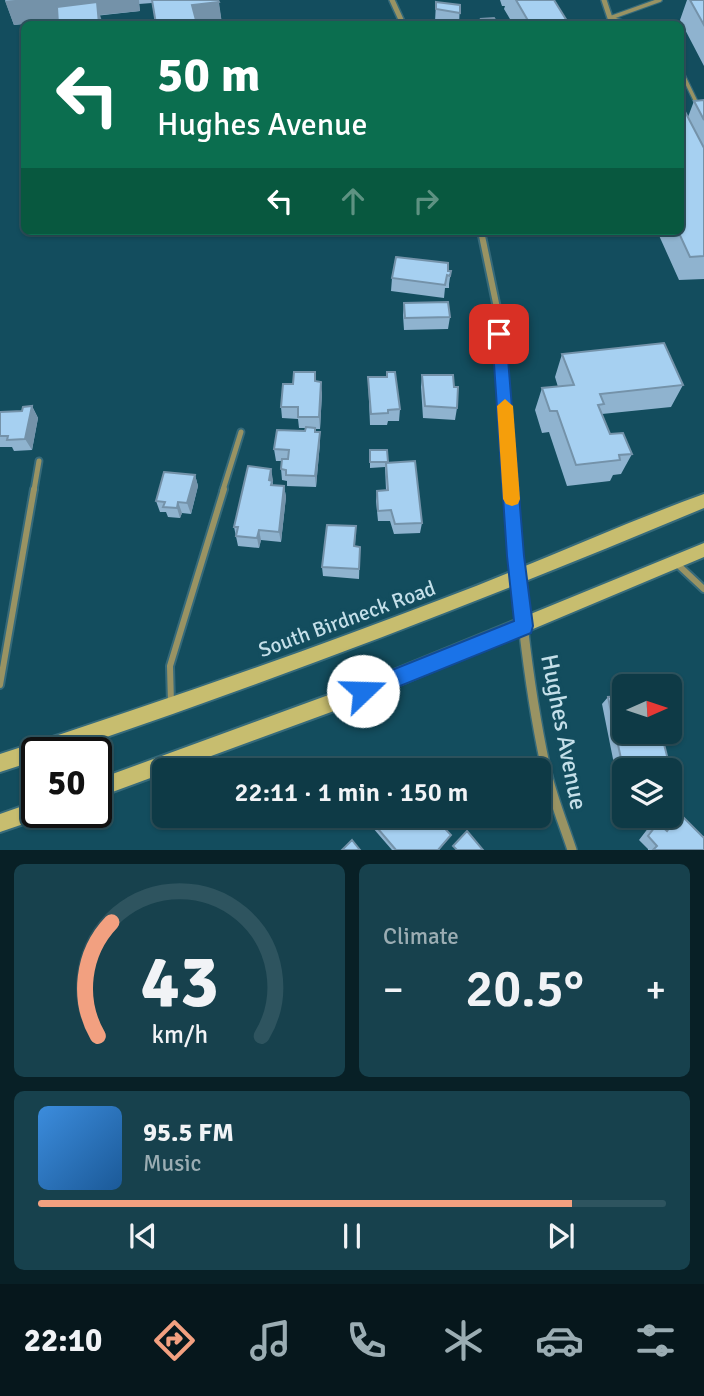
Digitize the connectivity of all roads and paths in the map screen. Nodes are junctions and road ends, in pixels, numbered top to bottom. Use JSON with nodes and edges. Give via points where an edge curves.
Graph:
{"nodes":[{"id":1,"x":391,"y":0,"type":"edge"},
{"id":2,"x":604,"y":0,"type":"edge"},
{"id":3,"x":660,"y":0,"type":"edge"},
{"id":4,"x":610,"y":18,"type":"junction"},
{"id":5,"x":401,"y":21,"type":"edge"},
{"id":6,"x":620,"y":21,"type":"edge"},
{"id":7,"x":684,"y":77,"type":"edge"},
{"id":8,"x":703,"y":116,"type":"edge"},
{"id":9,"x":482,"y":235,"type":"edge"},
{"id":10,"x":242,"y":432,"type":"dead end"},
{"id":11,"x":38,"y":461,"type":"dead end"},
{"id":12,"x":704,"y":502,"type":"edge"},
{"id":13,"x":704,"y":550,"type":"edge"},
{"id":14,"x":675,"y":562,"type":"junction"},
{"id":15,"x":518,"y":578,"type":"junction"},
{"id":16,"x":704,"y":589,"type":"edge"},
{"id":17,"x":524,"y":626,"type":"junction"},
{"id":18,"x":0,"y":685,"type":"edge"},
{"id":19,"x":171,"y":707,"type":"junction"},
{"id":20,"x":0,"y":763,"type":"edge"},
{"id":21,"x":112,"y":783,"type":"edge"},
{"id":22,"x":21,"y":816,"type":"edge"},
{"id":23,"x":0,"y":823,"type":"edge"},
{"id":24,"x":572,"y":850,"type":"edge"}],
"edges":[{"from":1,"to":5,"type":"street"},
{"from":2,"to":4,"type":"street"},
{"from":3,"to":4,"type":"lane"},
{"from":4,"to":6,"type":"lane"},
{"from":7,"to":8,"type":"lane"},
{"from":9,"to":15,"type":"street","name":"Hughes Avenue","via":[[497,308]]},
{"from":10,"to":19,"type":"lane","via":[[170,666]]},
{"from":11,"to":18,"type":"lane"},
{"from":12,"to":15,"type":"main road","name":"South Birdneck Road"},
{"from":13,"to":14,"type":"main road"},
{"from":14,"to":16,"type":"lane"},
{"from":14,"to":17,"type":"main road"},
{"from":15,"to":17,"type":"street","name":"Hughes Avenue"},
{"from":15,"to":19,"type":"main road","name":"South Birdneck Road"},
{"from":17,"to":21,"type":"main road","via":[[273,726]]},
{"from":17,"to":24,"type":"street","name":"Hughes Avenue","via":[[547,772]]},
{"from":19,"to":20,"type":"main road","name":"South Birdneck Road"},
{"from":22,"to":23,"type":"main road"}]}
